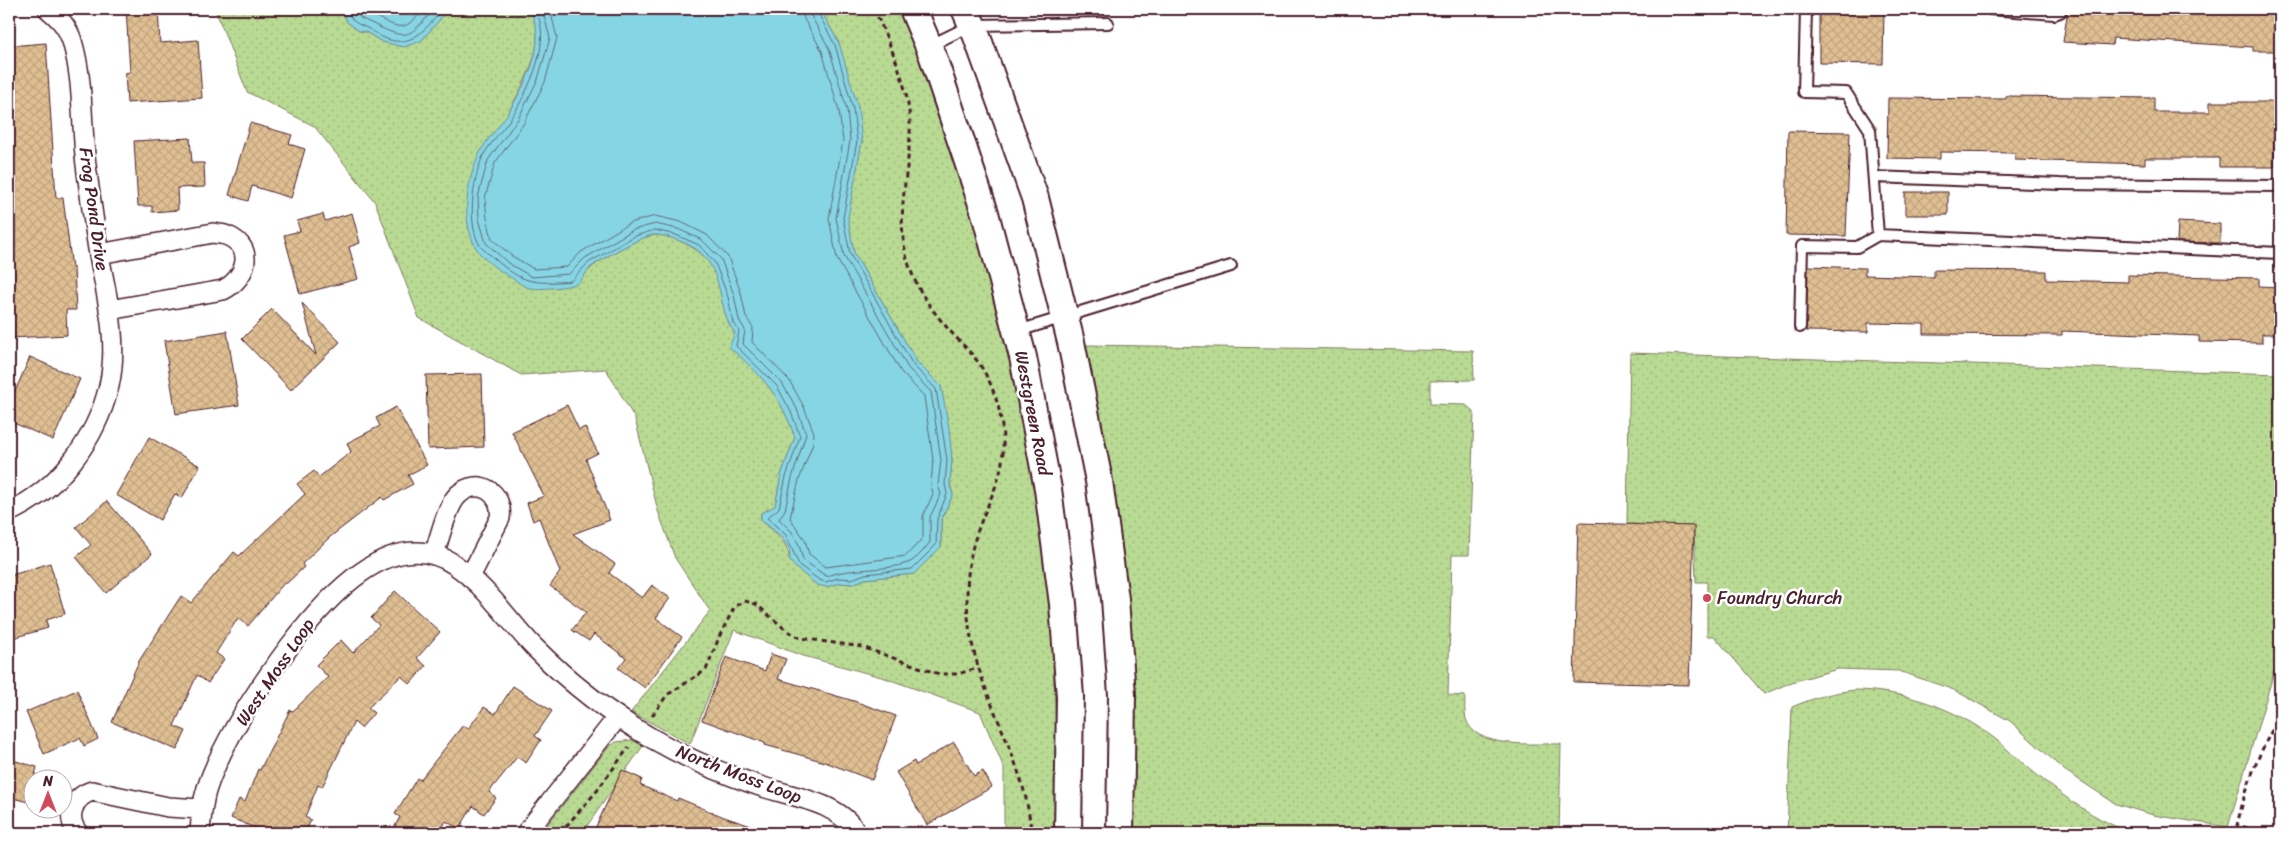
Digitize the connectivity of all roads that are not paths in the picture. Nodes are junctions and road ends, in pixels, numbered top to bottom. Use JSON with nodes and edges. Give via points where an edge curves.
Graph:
{"nodes":[{"id":1,"x":48,"y":9,"type":"edge"},
{"id":2,"x":913,"y":9,"type":"edge"},
{"id":3,"x":1806,"y":9,"type":"edge"},
{"id":4,"x":1990,"y":9,"type":"edge"},
{"id":5,"x":2061,"y":9,"type":"edge"},
{"id":6,"x":969,"y":17,"type":"edge"},
{"id":7,"x":1108,"y":23,"type":"dead end"},
{"id":8,"x":929,"y":46,"type":"junction"},
{"id":9,"x":1874,"y":177,"type":"junction"},
{"id":10,"x":2280,"y":186,"type":"edge"},
{"id":11,"x":1878,"y":236,"type":"junction"},
{"id":12,"x":2280,"y":253,"type":"edge"},
{"id":13,"x":99,"y":254,"type":"junction"},
{"id":14,"x":1232,"y":266,"type":"dead end"},
{"id":15,"x":109,"y":310,"type":"junction"},
{"id":16,"x":1064,"y":317,"type":"junction"},
{"id":17,"x":1800,"y":327,"type":"dead end"},
{"id":18,"x":1016,"y":332,"type":"junction"},
{"id":19,"x":9,"y":512,"type":"edge"},
{"id":20,"x":434,"y":555,"type":"junction"},
{"id":21,"x":454,"y":564,"type":"joint"},
{"id":22,"x":470,"y":577,"type":"junction"},
{"id":23,"x":617,"y":718,"type":"junction"},
{"id":24,"x":201,"y":809,"type":"junction"},
{"id":25,"x":855,"y":830,"type":"edge"},
{"id":26,"x":78,"y":833,"type":"edge"},
{"id":27,"x":200,"y":833,"type":"edge"},
{"id":28,"x":526,"y":833,"type":"edge"},
{"id":29,"x":1068,"y":833,"type":"edge"},
{"id":30,"x":1120,"y":833,"type":"edge"}],
"edges":[{"from":1,"to":13,"type":"street","name":"Frog Pond Drive","via":[[62,20],[72,39],[77,63]]},
{"from":2,"to":8,"type":"street","name":"Westgreen Road"},
{"from":3,"to":9,"type":"lane","via":[[1804,92],[1846,93],[1870,130]]},
{"from":4,"to":5,"type":"lane","via":[[2054,14]]},
{"from":6,"to":7,"type":"lane"},
{"from":6,"to":8,"type":"lane"},
{"from":6,"to":16,"type":"street","via":[[1035,198]]},
{"from":8,"to":18,"type":"street","name":"Westgreen Road","via":[[985,213]]},
{"from":9,"to":10,"type":"lane","via":[[2060,184]]},
{"from":9,"to":11,"type":"lane"},
{"from":11,"to":12,"type":"lane"},
{"from":11,"to":17,"type":"lane","via":[[1857,247],[1802,246]]},
{"from":13,"to":15,"type":"street","name":"Frog Pond Drive"},
{"from":13,"to":15,"type":"street","via":[[212,234],[228,236],[240,246],[245,260],[239,279],[223,290]]},
{"from":14,"to":16,"type":"lane"},
{"from":15,"to":19,"type":"street","name":"Frog Pond Drive","via":[[113,357],[100,416],[67,468],[44,490]]},
{"from":16,"to":18,"type":"lane"},
{"from":16,"to":30,"type":"street","via":[[1099,481],[1115,599],[1122,695]]},
{"from":18,"to":29,"type":"street","name":"Westgreen Road","via":[[1048,489],[1063,604],[1070,697]]},
{"from":20,"to":21,"type":"street","name":"West Moss Loop"},
{"from":20,"to":22,"type":"street","via":[[458,494],[468,489],[487,489],[499,500],[502,508]]},
{"from":20,"to":24,"type":"street","name":"West Moss Loop","via":[[418,552],[384,559],[358,575],[314,614],[254,699],[222,756]]},
{"from":21,"to":22,"type":"street","name":"North Moss Loop"},
{"from":22,"to":23,"type":"street","name":"North Moss Loop","via":[[534,647]]},
{"from":23,"to":25,"type":"street","name":"North Moss Loop","via":[[703,765],[830,809],[843,816]]},
{"from":23,"to":28,"type":"street"},
{"from":24,"to":26,"type":"street","via":[[168,807],[92,792],[82,795],[73,807],[71,820]]},
{"from":24,"to":27,"type":"street","name":"West Moss Loop"}]}
